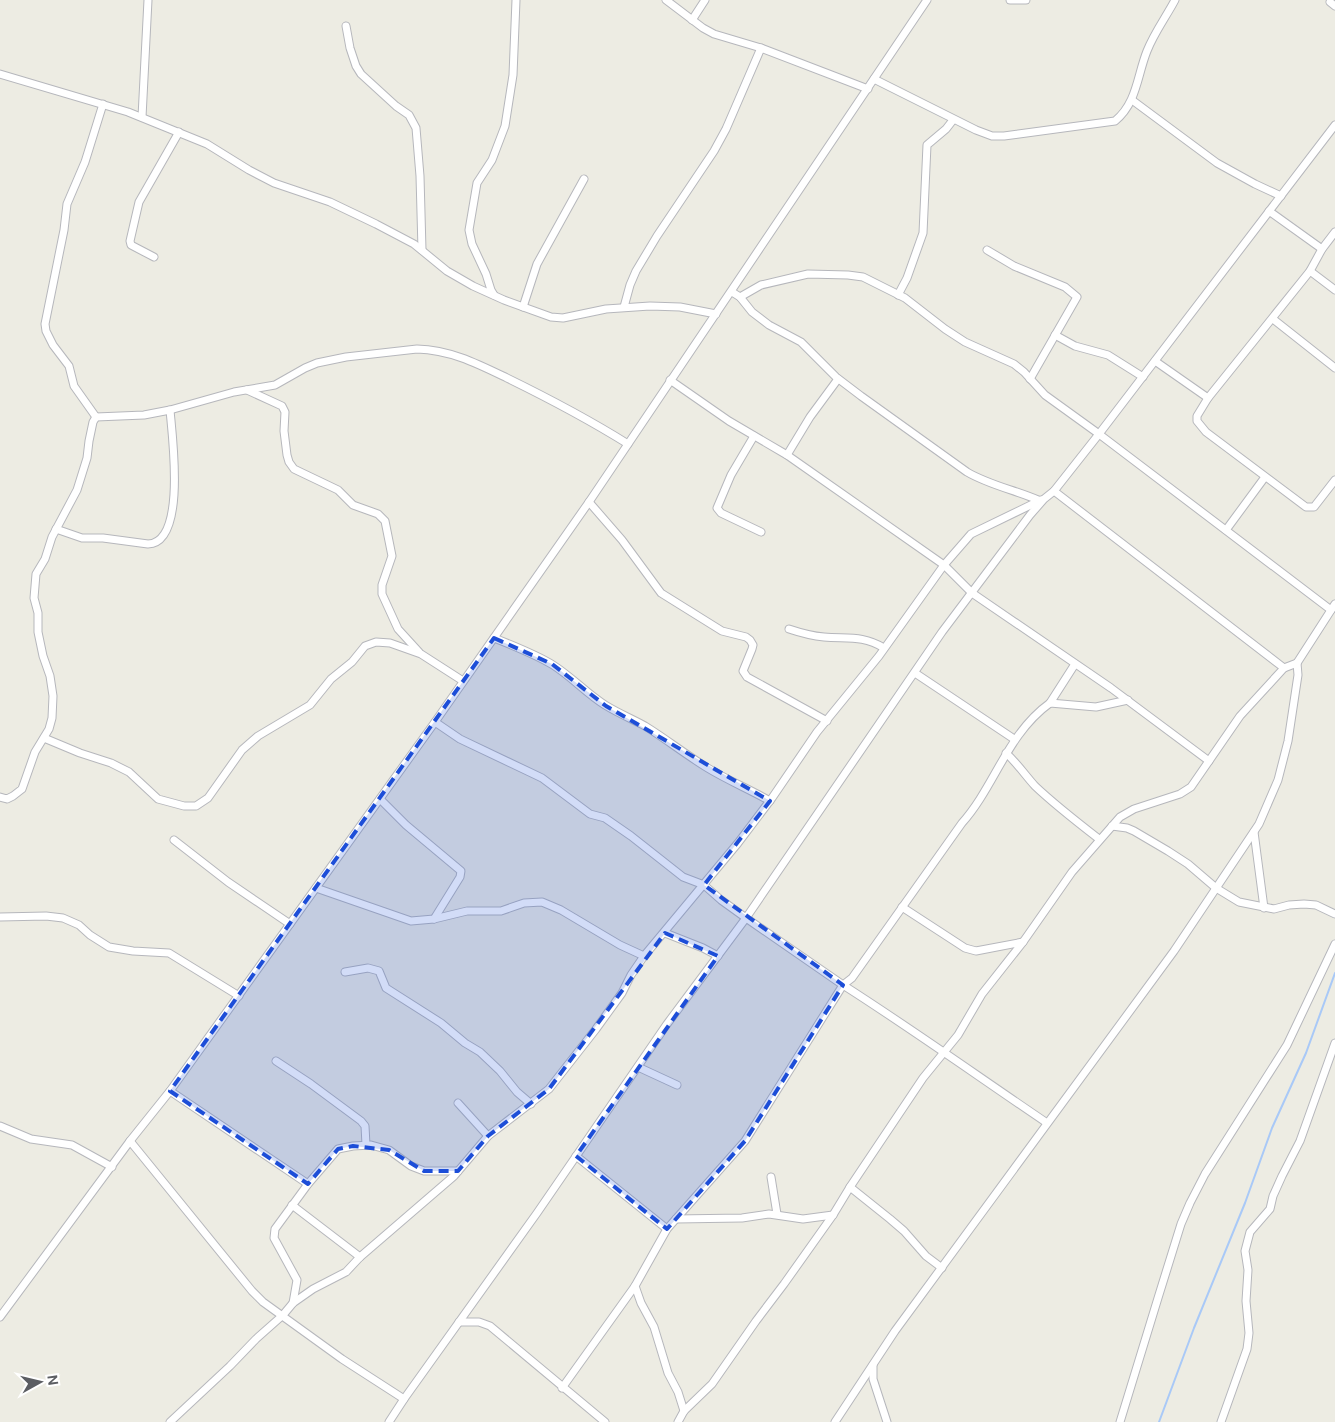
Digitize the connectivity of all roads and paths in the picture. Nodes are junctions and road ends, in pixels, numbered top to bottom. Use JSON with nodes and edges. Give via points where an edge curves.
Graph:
{"nodes":[{"id":1,"x":148,"y":0,"type":"edge"},
{"id":2,"x":516,"y":0,"type":"edge"},
{"id":3,"x":666,"y":0,"type":"edge"},
{"id":4,"x":705,"y":0,"type":"edge"},
{"id":5,"x":927,"y":0,"type":"edge"},
{"id":6,"x":1010,"y":0,"type":"edge"},
{"id":7,"x":1026,"y":0,"type":"edge"},
{"id":8,"x":1175,"y":0,"type":"edge"},
{"id":9,"x":692,"y":20,"type":"junction"},
{"id":10,"x":346,"y":26,"type":"dead end"},
{"id":11,"x":762,"y":48,"type":"junction"},
{"id":12,"x":0,"y":74,"type":"edge"},
{"id":13,"x":874,"y":79,"type":"junction"},
{"id":14,"x":868,"y":89,"type":"junction"},
{"id":15,"x":1132,"y":100,"type":"junction"},
{"id":16,"x":103,"y":104,"type":"junction"},
{"id":17,"x":142,"y":117,"type":"junction"},
{"id":18,"x":953,"y":120,"type":"junction"},
{"id":19,"x":1335,"y":125,"type":"edge"},
{"id":20,"x":179,"y":132,"type":"junction"},
{"id":21,"x":584,"y":179,"type":"dead end"},
{"id":22,"x":1281,"y":196,"type":"junction"},
{"id":23,"x":1269,"y":211,"type":"junction"},
{"id":24,"x":1335,"y":232,"type":"edge"},
{"id":25,"x":1322,"y":249,"type":"junction"},
{"id":26,"x":422,"y":250,"type":"junction"},
{"id":27,"x":987,"y":250,"type":"dead end"},
{"id":28,"x":154,"y":257,"type":"dead end"},
{"id":29,"x":1310,"y":271,"type":"junction"},
{"id":30,"x":1335,"y":290,"type":"edge"},
{"id":31,"x":732,"y":292,"type":"junction"},
{"id":32,"x":898,"y":295,"type":"junction"},
{"id":33,"x":495,"y":296,"type":"junction"},
{"id":34,"x":740,"y":297,"type":"junction"},
{"id":35,"x":523,"y":307,"type":"junction"},
{"id":36,"x":624,"y":307,"type":"junction"},
{"id":37,"x":716,"y":314,"type":"junction"},
{"id":38,"x":1273,"y":318,"type":"junction"},
{"id":39,"x":1055,"y":335,"type":"junction"},
{"id":40,"x":1155,"y":361,"type":"junction"},
{"id":41,"x":1335,"y":368,"type":"edge"},
{"id":42,"x":1143,"y":377,"type":"junction"},
{"id":43,"x":838,"y":378,"type":"junction"},
{"id":44,"x":1030,"y":379,"type":"junction"},
{"id":45,"x":670,"y":380,"type":"junction"},
{"id":46,"x":247,"y":390,"type":"junction"},
{"id":47,"x":1208,"y":398,"type":"junction"},
{"id":48,"x":170,"y":410,"type":"junction"},
{"id":49,"x":96,"y":417,"type":"junction"},
{"id":50,"x":1099,"y":434,"type":"junction"},
{"id":51,"x":754,"y":436,"type":"junction"},
{"id":52,"x":628,"y":444,"type":"junction"},
{"id":53,"x":787,"y":455,"type":"junction"},
{"id":54,"x":1265,"y":477,"type":"junction"},
{"id":55,"x":1335,"y":480,"type":"edge"},
{"id":56,"x":1054,"y":491,"type":"junction"},
{"id":57,"x":1041,"y":500,"type":"junction"},
{"id":58,"x":589,"y":502,"type":"junction"},
{"id":59,"x":56,"y":529,"type":"junction"},
{"id":60,"x":1226,"y":530,"type":"junction"},
{"id":61,"x":761,"y":532,"type":"dead end"},
{"id":62,"x":944,"y":565,"type":"junction"},
{"id":63,"x":972,"y":593,"type":"junction"},
{"id":64,"x":1333,"y":607,"type":"edge"},
{"id":65,"x":789,"y":629,"type":"dead end"},
{"id":66,"x":494,"y":638,"type":"junction"},
{"id":67,"x":884,"y":648,"type":"junction"},
{"id":68,"x":421,"y":654,"type":"junction"},
{"id":69,"x":1297,"y":663,"type":"junction"},
{"id":70,"x":1075,"y":664,"type":"junction"},
{"id":71,"x":1284,"y":668,"type":"junction"},
{"id":72,"x":915,"y":673,"type":"junction"},
{"id":73,"x":463,"y":681,"type":"junction"},
{"id":74,"x":1128,"y":700,"type":"junction"},
{"id":75,"x":1050,"y":703,"type":"junction"},
{"id":76,"x":827,"y":721,"type":"junction"},
{"id":77,"x":435,"y":722,"type":"junction"},
{"id":78,"x":44,"y":738,"type":"junction"},
{"id":79,"x":1014,"y":739,"type":"junction"},
{"id":80,"x":1006,"y":753,"type":"junction"},
{"id":81,"x":1209,"y":761,"type":"junction"},
{"id":82,"x":0,"y":797,"type":"edge"},
{"id":83,"x":380,"y":799,"type":"junction"},
{"id":84,"x":770,"y":801,"type":"junction"},
{"id":85,"x":1112,"y":826,"type":"junction"},
{"id":86,"x":1254,"y":832,"type":"junction"},
{"id":87,"x":1099,"y":839,"type":"junction"},
{"id":88,"x":174,"y":840,"type":"dead end"},
{"id":89,"x":704,"y":885,"type":"junction"},
{"id":90,"x":316,"y":888,"type":"junction"},
{"id":91,"x":1216,"y":888,"type":"junction"},
{"id":92,"x":902,"y":907,"type":"junction"},
{"id":93,"x":1264,"y":908,"type":"junction"},
{"id":94,"x":1335,"y":914,"type":"edge"},
{"id":95,"x":0,"y":917,"type":"edge"},
{"id":96,"x":746,"y":918,"type":"junction"},
{"id":97,"x":434,"y":919,"type":"junction"},
{"id":98,"x":290,"y":924,"type":"junction"},
{"id":99,"x":665,"y":933,"type":"junction"},
{"id":100,"x":1023,"y":942,"type":"junction"},
{"id":101,"x":1335,"y":944,"type":"edge"},
{"id":102,"x":644,"y":956,"type":"junction"},
{"id":103,"x":718,"y":956,"type":"junction"},
{"id":104,"x":345,"y":972,"type":"dead end"},
{"id":105,"x":844,"y":985,"type":"junction"},
{"id":106,"x":239,"y":996,"type":"junction"},
{"id":107,"x":1335,"y":1043,"type":"edge"},
{"id":108,"x":942,"y":1053,"type":"junction"},
{"id":109,"x":276,"y":1061,"type":"dead end"},
{"id":110,"x":638,"y":1067,"type":"junction"},
{"id":111,"x":677,"y":1085,"type":"dead end"},
{"id":112,"x":170,"y":1091,"type":"junction"},
{"id":113,"x":458,"y":1104,"type":"dead end"},
{"id":114,"x":531,"y":1104,"type":"junction"},
{"id":115,"x":1046,"y":1123,"type":"junction"},
{"id":116,"x":0,"y":1126,"type":"edge"},
{"id":117,"x":488,"y":1136,"type":"junction"},
{"id":118,"x":130,"y":1141,"type":"junction"},
{"id":119,"x":366,"y":1145,"type":"junction"},
{"id":120,"x":576,"y":1156,"type":"junction"},
{"id":121,"x":112,"y":1167,"type":"junction"},
{"id":122,"x":458,"y":1171,"type":"junction"},
{"id":123,"x":771,"y":1177,"type":"dead end"},
{"id":124,"x":308,"y":1184,"type":"junction"},
{"id":125,"x":850,"y":1187,"type":"junction"},
{"id":126,"x":292,"y":1205,"type":"junction"},
{"id":127,"x":777,"y":1214,"type":"junction"},
{"id":128,"x":833,"y":1215,"type":"junction"},
{"id":129,"x":676,"y":1219,"type":"junction"},
{"id":130,"x":667,"y":1229,"type":"junction"},
{"id":131,"x":360,"y":1257,"type":"junction"},
{"id":132,"x":942,"y":1268,"type":"junction"},
{"id":133,"x":635,"y":1286,"type":"junction"},
{"id":134,"x":294,"y":1303,"type":"junction"},
{"id":135,"x":283,"y":1315,"type":"junction"},
{"id":136,"x":0,"y":1317,"type":"edge"},
{"id":137,"x":460,"y":1322,"type":"junction"},
{"id":138,"x":873,"y":1364,"type":"junction"},
{"id":139,"x":562,"y":1388,"type":"junction"},
{"id":140,"x":404,"y":1399,"type":"junction"},
{"id":141,"x":684,"y":1411,"type":"junction"},
{"id":142,"x":170,"y":1422,"type":"edge"},
{"id":143,"x":389,"y":1422,"type":"edge"},
{"id":144,"x":605,"y":1422,"type":"edge"},
{"id":145,"x":678,"y":1422,"type":"edge"},
{"id":146,"x":836,"y":1422,"type":"edge"},
{"id":147,"x":887,"y":1422,"type":"edge"},
{"id":148,"x":1120,"y":1422,"type":"edge"},
{"id":149,"x":1221,"y":1422,"type":"edge"}],
"edges":[{"from":1,"to":17,"type":"street"},
{"from":2,"to":33,"type":"street","via":[[513,74],[505,126],[492,160],[476,183],[469,230]]},
{"from":3,"to":9,"type":"street"},
{"from":4,"to":9,"type":"street"},
{"from":5,"to":13,"type":"street"},
{"from":6,"to":7,"type":"street"},
{"from":8,"to":15,"type":"street","via":[[1148,50]]},
{"from":9,"to":11,"type":"street","via":[[714,34]]},
{"from":10,"to":26,"type":"street","via":[[356,66],[409,115],[416,128]]},
{"from":11,"to":14,"type":"street"},
{"from":11,"to":36,"type":"street","via":[[726,130],[636,271]]},
{"from":12,"to":16,"type":"street"},
{"from":13,"to":14,"type":"street"},
{"from":13,"to":18,"type":"street"},
{"from":14,"to":31,"type":"street"},
{"from":15,"to":18,"type":"street","via":[[1115,121],[1004,136],[992,136]]},
{"from":15,"to":22,"type":"street","via":[[1217,163]]},
{"from":16,"to":17,"type":"street"},
{"from":16,"to":49,"type":"street","via":[[85,162],[66,204],[64,230],[45,324],[53,345],[69,366],[74,386]]},
{"from":17,"to":20,"type":"street"},
{"from":18,"to":32,"type":"street","via":[[927,145],[924,233]]},
{"from":19,"to":22,"type":"street"},
{"from":20,"to":26,"type":"street","via":[[207,144],[274,183],[330,202]]},
{"from":20,"to":28,"type":"street","via":[[139,202],[130,241],[131,245]]},
{"from":21,"to":35,"type":"street","via":[[537,264]]},
{"from":22,"to":23,"type":"street"},
{"from":23,"to":25,"type":"street"},
{"from":23,"to":40,"type":"street"},
{"from":24,"to":25,"type":"street"},
{"from":25,"to":29,"type":"street"},
{"from":26,"to":33,"type":"street","via":[[447,271]]},
{"from":27,"to":39,"type":"street","via":[[1075,294],[1076,301]]},
{"from":29,"to":30,"type":"street"},
{"from":29,"to":38,"type":"street"},
{"from":31,"to":34,"type":"street"},
{"from":31,"to":37,"type":"street"},
{"from":32,"to":34,"type":"street","via":[[863,278],[808,274],[761,285]]},
{"from":32,"to":44,"type":"street","via":[[965,342],[1014,364]]},
{"from":33,"to":35,"type":"street"},
{"from":34,"to":43,"type":"street","via":[[769,325],[801,342]]},
{"from":35,"to":36,"type":"street","via":[[563,318]]},
{"from":36,"to":37,"type":"street","via":[[680,307]]},
{"from":37,"to":45,"type":"street"},
{"from":38,"to":41,"type":"street"},
{"from":38,"to":47,"type":"street"},
{"from":39,"to":42,"type":"street","via":[[1075,346],[1108,355]]},
{"from":39,"to":44,"type":"street"},
{"from":40,"to":42,"type":"street"},
{"from":40,"to":47,"type":"street"},
{"from":42,"to":50,"type":"street"},
{"from":43,"to":53,"type":"street"},
{"from":43,"to":57,"type":"street","via":[[968,472]]},
{"from":44,"to":50,"type":"street","via":[[1063,409]]},
{"from":45,"to":51,"type":"street"},
{"from":45,"to":52,"type":"street"},
{"from":46,"to":48,"type":"street"},
{"from":46,"to":52,"type":"street","via":[[275,385],[305,368],[326,361],[429,350],[475,362],[551,399]]},
{"from":46,"to":68,"type":"street","via":[[282,406],[287,455],[294,469],[338,490],[353,505],[378,514],[385,521],[392,556],[382,594],[398,629]]},
{"from":47,"to":54,"type":"street","via":[[1197,416],[1200,427]]},
{"from":48,"to":49,"type":"street","via":[[144,415]]},
{"from":48,"to":59,"type":"street","via":[[175,501],[165,531],[158,541],[148,544],[82,538]]},
{"from":49,"to":59,"type":"street","via":[[77,490]]},
{"from":50,"to":56,"type":"street"},
{"from":50,"to":60,"type":"street"},
{"from":51,"to":53,"type":"street"},
{"from":51,"to":61,"type":"street","via":[[717,508]]},
{"from":52,"to":58,"type":"street"},
{"from":53,"to":62,"type":"street"},
{"from":54,"to":55,"type":"street","via":[[1309,508],[1314,507]]},
{"from":54,"to":60,"type":"street"},
{"from":56,"to":57,"type":"street"},
{"from":56,"to":71,"type":"street"},
{"from":57,"to":62,"type":"street","via":[[971,534]]},
{"from":57,"to":63,"type":"street"},
{"from":58,"to":66,"type":"street"},
{"from":58,"to":76,"type":"street","via":[[661,593],[722,631],[750,640],[753,646],[743,671],[747,677]]},
{"from":59,"to":78,"type":"street","via":[[36,574],[34,598],[38,632],[53,696],[52,718]]},
{"from":60,"to":64,"type":"street"},
{"from":62,"to":63,"type":"street"},
{"from":62,"to":67,"type":"street"},
{"from":63,"to":70,"type":"street"},
{"from":63,"to":72,"type":"street"},
{"from":64,"to":69,"type":"street"},
{"from":65,"to":67,"type":"street","via":[[821,637],[857,637],[876,642]]},
{"from":66,"to":73,"type":"street"},
{"from":66,"to":84,"type":"street","via":[[552,664],[606,706],[644,726],[707,768]]},
{"from":67,"to":76,"type":"street"},
{"from":68,"to":73,"type":"street"},
{"from":68,"to":78,"type":"street","via":[[390,643],[376,642],[365,646],[352,662],[330,678],[310,705],[258,736],[242,750],[208,798],[196,806],[158,799],[128,772]]},
{"from":69,"to":71,"type":"street"},
{"from":69,"to":86,"type":"street","via":[[1288,741],[1278,780]]},
{"from":70,"to":74,"type":"street"},
{"from":70,"to":75,"type":"street"},
{"from":71,"to":81,"type":"street","via":[[1240,716]]},
{"from":72,"to":79,"type":"street"},
{"from":72,"to":96,"type":"street"},
{"from":73,"to":77,"type":"street"},
{"from":74,"to":75,"type":"street","via":[[1096,707]]},
{"from":74,"to":81,"type":"street"},
{"from":75,"to":79,"type":"street"},
{"from":76,"to":84,"type":"street"},
{"from":77,"to":83,"type":"street"},
{"from":77,"to":89,"type":"street","via":[[460,739],[542,778],[590,814],[605,818],[631,836],[683,877]]},
{"from":78,"to":82,"type":"street","via":[[35,752],[22,789],[13,796]]},
{"from":79,"to":80,"type":"street"},
{"from":80,"to":87,"type":"street","via":[[1055,805]]},
{"from":80,"to":92,"type":"street","via":[[974,810]]},
{"from":81,"to":85,"type":"street","via":[[1187,790],[1134,809]]},
{"from":83,"to":90,"type":"street"},
{"from":83,"to":97,"type":"street","via":[[461,871]]},
{"from":84,"to":89,"type":"street"},
{"from":85,"to":87,"type":"street"},
{"from":85,"to":91,"type":"street","via":[[1127,828],[1159,846],[1188,864]]},
{"from":86,"to":91,"type":"street"},
{"from":86,"to":93,"type":"street"},
{"from":87,"to":100,"type":"street"},
{"from":88,"to":98,"type":"street"},
{"from":89,"to":96,"type":"street"},
{"from":89,"to":99,"type":"street"},
{"from":90,"to":97,"type":"street","via":[[411,921]]},
{"from":90,"to":98,"type":"street"},
{"from":91,"to":93,"type":"street","via":[[1239,902]]},
{"from":91,"to":115,"type":"street","via":[[1174,951]]},
{"from":92,"to":100,"type":"street","via":[[970,950]]},
{"from":92,"to":105,"type":"street"},
{"from":93,"to":94,"type":"street","via":[[1316,905]]},
{"from":95,"to":106,"type":"street","via":[[63,918],[110,947],[169,953]]},
{"from":96,"to":103,"type":"street"},
{"from":96,"to":105,"type":"street"},
{"from":97,"to":102,"type":"street","via":[[467,911],[501,911],[537,901],[562,910]]},
{"from":98,"to":106,"type":"street"},
{"from":99,"to":102,"type":"street"},
{"from":99,"to":103,"type":"street"},
{"from":100,"to":108,"type":"street"},
{"from":101,"to":148,"type":"street","via":[[1287,1045],[1204,1174],[1190,1203]]},
{"from":102,"to":114,"type":"street","via":[[622,993],[562,1074]]},
{"from":103,"to":110,"type":"street"},
{"from":104,"to":114,"type":"street","via":[[368,968],[379,971],[386,988],[480,1052]]},
{"from":105,"to":108,"type":"street","via":[[905,1024]]},
{"from":105,"to":129,"type":"street","via":[[745,1141]]},
{"from":106,"to":112,"type":"street"},
{"from":107,"to":149,"type":"street","via":[[1300,1141],[1273,1196],[1270,1210],[1250,1232],[1246,1251],[1247,1349]]},
{"from":108,"to":115,"type":"street"},
{"from":108,"to":125,"type":"street"},
{"from":109,"to":119,"type":"street","via":[[361,1121],[365,1126]]},
{"from":110,"to":111,"type":"street"},
{"from":110,"to":120,"type":"street"},
{"from":112,"to":118,"type":"street"},
{"from":112,"to":124,"type":"street"},
{"from":113,"to":117,"type":"street"},
{"from":114,"to":117,"type":"street"},
{"from":115,"to":132,"type":"street"},
{"from":116,"to":121,"type":"street","via":[[31,1139],[72,1145]]},
{"from":117,"to":122,"type":"street"},
{"from":118,"to":121,"type":"street"},
{"from":118,"to":135,"type":"street","via":[[252,1291]]},
{"from":119,"to":122,"type":"street","via":[[389,1150],[424,1172]]},
{"from":119,"to":124,"type":"street","via":[[338,1149]]},
{"from":120,"to":130,"type":"street"},
{"from":120,"to":137,"type":"street"},
{"from":121,"to":136,"type":"street"},
{"from":122,"to":131,"type":"street"},
{"from":123,"to":127,"type":"street"},
{"from":124,"to":126,"type":"street"},
{"from":125,"to":128,"type":"street"},
{"from":125,"to":132,"type":"street","via":[[897,1225]]},
{"from":126,"to":131,"type":"street"},
{"from":126,"to":134,"type":"street","via":[[274,1238],[297,1280]]},
{"from":127,"to":128,"type":"street","via":[[803,1219]]},
{"from":127,"to":129,"type":"street"},
{"from":128,"to":141,"type":"street","via":[[712,1384]]},
{"from":129,"to":130,"type":"street"},
{"from":130,"to":133,"type":"street"},
{"from":131,"to":134,"type":"street","via":[[346,1272]]},
{"from":132,"to":138,"type":"street"},
{"from":133,"to":139,"type":"street"},
{"from":133,"to":141,"type":"street","via":[[654,1326]]},
{"from":134,"to":135,"type":"street"},
{"from":135,"to":140,"type":"street"},
{"from":135,"to":142,"type":"street"},
{"from":137,"to":139,"type":"street","via":[[479,1322],[490,1326]]},
{"from":137,"to":140,"type":"street"},
{"from":138,"to":146,"type":"street"},
{"from":138,"to":147,"type":"street","via":[[873,1379]]},
{"from":139,"to":144,"type":"street"},
{"from":140,"to":143,"type":"street"},
{"from":141,"to":145,"type":"street"}]}
